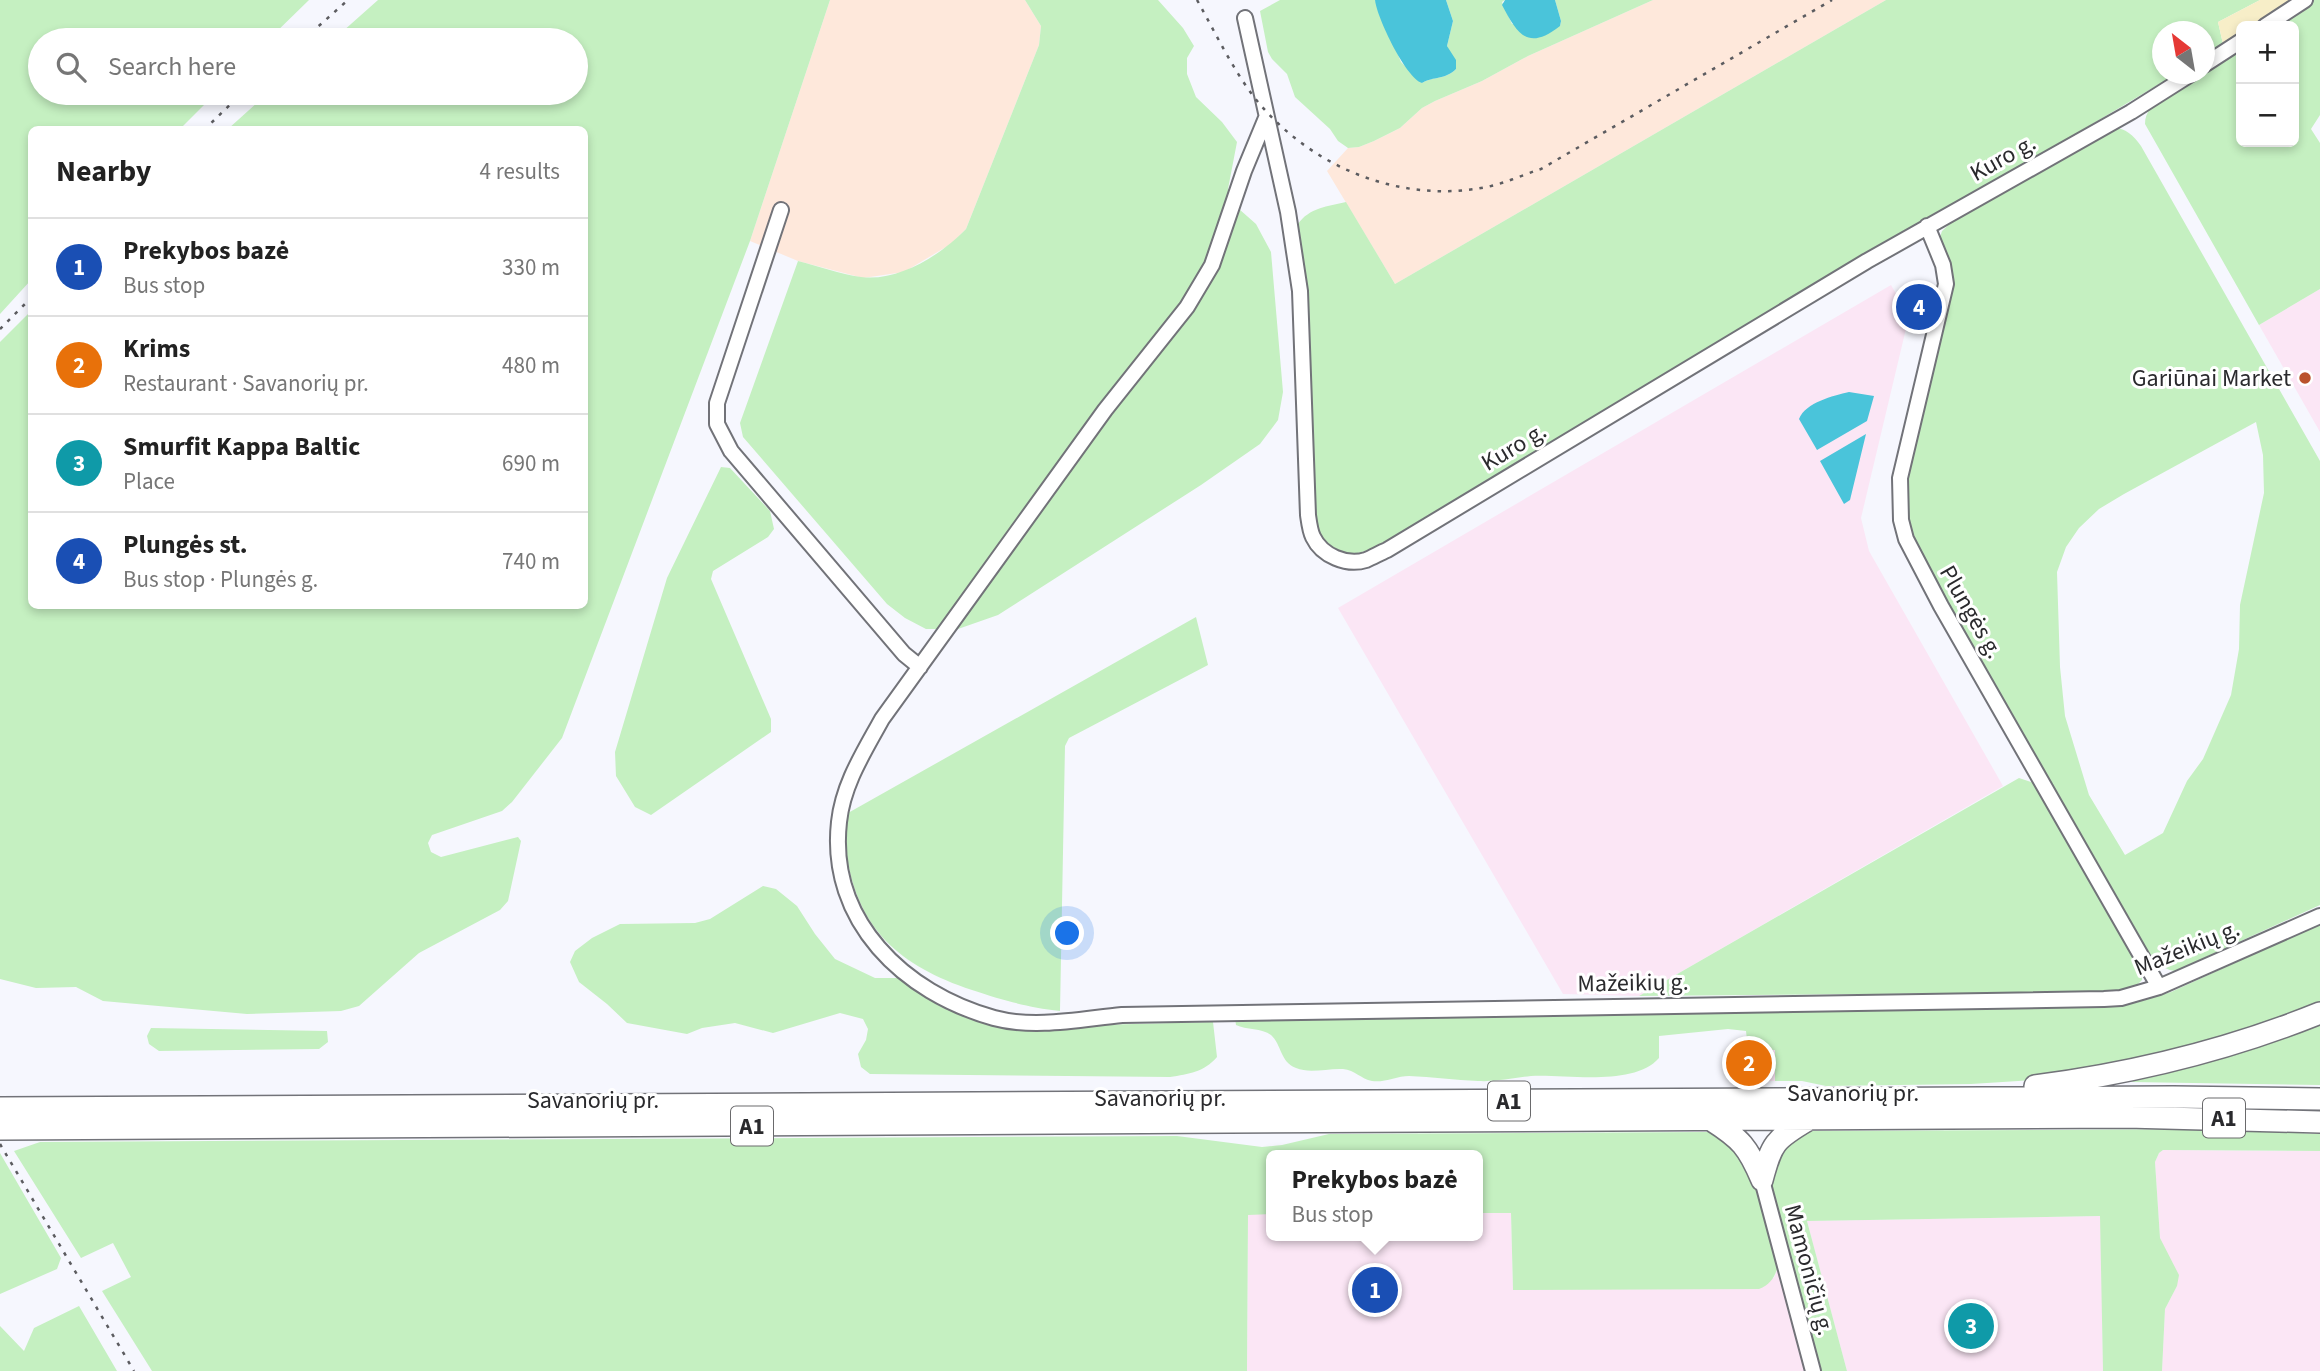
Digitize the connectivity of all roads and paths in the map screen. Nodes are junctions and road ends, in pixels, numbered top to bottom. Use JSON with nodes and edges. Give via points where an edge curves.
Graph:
{"nodes":[{"id":1,"x":2305,"y":0,"type":"edge"},
{"id":2,"x":1245,"y":18,"type":"dead end"},
{"id":3,"x":2272,"y":21,"type":"edge"},
{"id":4,"x":2236,"y":44,"type":"edge"},
{"id":5,"x":2215,"y":58,"type":"edge"},
{"id":6,"x":2175,"y":84,"type":"edge"},
{"id":7,"x":1266,"y":118,"type":"junction"},
{"id":8,"x":781,"y":210,"type":"dead end"},
{"id":9,"x":1927,"y":226,"type":"junction"},
{"id":10,"x":920,"y":667,"type":"junction"},
{"id":11,"x":2320,"y":916,"type":"edge"},
{"id":12,"x":2159,"y":987,"type":"junction"},
{"id":13,"x":2320,"y":1013,"type":"edge"},
{"id":14,"x":1944,"y":1097,"type":"junction"},
{"id":15,"x":2320,"y":1100,"type":"edge"},
{"id":16,"x":3,"y":1119,"type":"edge"},
{"id":17,"x":1810,"y":1119,"type":"junction"},
{"id":18,"x":1711,"y":1120,"type":"junction"},
{"id":19,"x":2320,"y":1122,"type":"edge"},
{"id":20,"x":1762,"y":1180,"type":"junction"},
{"id":21,"x":1813,"y":1371,"type":"edge"}],
"edges":[{"from":1,"to":3,"type":"street"},
{"from":2,"to":7,"type":"street","name":"Kuro g."},
{"from":4,"to":5,"type":"street"},
{"from":6,"to":9,"type":"street","name":"Kuro g."},
{"from":7,"to":9,"type":"street","name":"Kuro g.","via":[[1300,291],[1308,515],[1314,538],[1324,551],[1351,562],[1387,550]]},
{"from":7,"to":10,"type":"street","name":"Mažeikių g.","via":[[1212,265],[1187,307],[1105,410]]},
{"from":8,"to":10,"type":"street","via":[[717,403],[717,424],[731,451]]},
{"from":9,"to":12,"type":"street","name":"Plungės g.","via":[[1944,265],[1946,284],[1900,478],[1906,540]]},
{"from":10,"to":12,"type":"street","name":"Mažeikių g.","via":[[882,719],[845,793],[838,846],[843,875],[863,930],[892,964],[936,994],[995,1018],[1037,1023],[1136,1015],[2104,999]]},
{"from":11,"to":12,"type":"street","name":"Mažeikių g."},
{"from":13,"to":14,"type":"highway","via":[[2259,1037],[2155,1067]]},
{"from":14,"to":15,"type":"highway","name":"Savanorių pr.","number":"A1"},
{"from":14,"to":16,"type":"highway","name":"Savanorių pr.","number":"A1"},
{"from":16,"to":18,"type":"highway","name":"Savanorių pr.","number":"A1"},
{"from":17,"to":18,"type":"highway","name":"Savanorių pr.","number":"A1"},
{"from":17,"to":19,"type":"highway","name":"Savanorių pr.","number":"A1","via":[[2127,1117]]},
{"from":17,"to":20,"type":"highway","via":[[1773,1144]]},
{"from":18,"to":20,"type":"highway","via":[[1737,1136]]},
{"from":20,"to":21,"type":"street","name":"Mamoničių g."}]}
